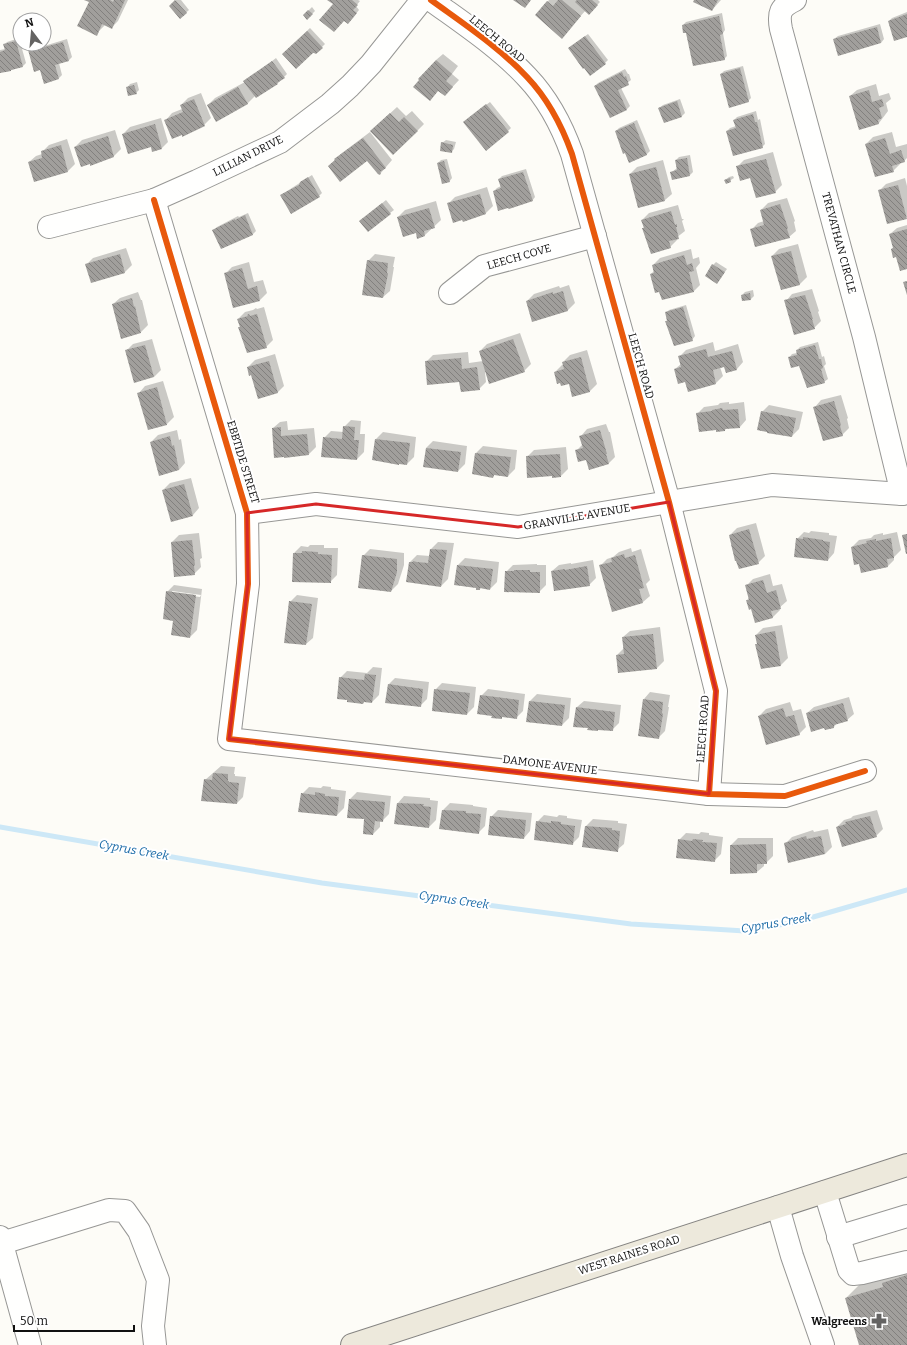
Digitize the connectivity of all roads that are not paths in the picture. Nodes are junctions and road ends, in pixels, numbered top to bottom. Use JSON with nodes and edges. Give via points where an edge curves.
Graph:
{"nodes":[{"id":1,"x":422,"y":0,"type":"edge"},
{"id":2,"x":432,"y":0,"type":"edge"},
{"id":3,"x":795,"y":0,"type":"edge"},
{"id":4,"x":154,"y":200,"type":"junction"},
{"id":5,"x":49,"y":227,"type":"dead end"},
{"id":6,"x":595,"y":236,"type":"junction"},
{"id":7,"x":450,"y":293,"type":"dead end"},
{"id":8,"x":905,"y":493,"type":"edge"},
{"id":9,"x":669,"y":502,"type":"junction"},
{"id":10,"x":247,"y":512,"type":"junction"},
{"id":11,"x":229,"y":739,"type":"joint"},
{"id":12,"x":865,"y":771,"type":"dead end"},
{"id":13,"x":709,"y":794,"type":"junction"},
{"id":14,"x":907,"y":1165,"type":"edge"},
{"id":15,"x":824,"y":1192,"type":"junction"},
{"id":16,"x":778,"y":1207,"type":"junction"},
{"id":17,"x":907,"y":1216,"type":"edge"},
{"id":18,"x":838,"y":1237,"type":"junction"},
{"id":19,"x":1,"y":1240,"type":"edge"},
{"id":20,"x":907,"y":1262,"type":"edge"},
{"id":21,"x":30,"y":1345,"type":"edge"},
{"id":22,"x":155,"y":1345,"type":"edge"},
{"id":23,"x":352,"y":1345,"type":"edge"},
{"id":24,"x":823,"y":1345,"type":"edge"}],
"edges":[{"from":1,"to":4,"type":"street","name":"LILLIAN DRIVE","via":[[371,64],[309,121],[280,142]]},
{"from":2,"to":6,"type":"street","name":"LEECH ROAD","via":[[505,56],[527,77],[554,112],[570,147]]},
{"from":3,"to":8,"type":"street","name":"TREVATHAN CIRCLE","via":[[786,4],[781,11],[781,29]]},
{"from":4,"to":5,"type":"street","name":"LILLIAN DRIVE"},
{"from":4,"to":10,"type":"street","name":"EBBTIDE STREET"},
{"from":6,"to":7,"type":"street","name":"LEECH COVE","via":[[484,266]]},
{"from":6,"to":9,"type":"street","name":"LEECH ROAD"},
{"from":8,"to":9,"type":"street","name":"GRANVILLE AVENUE","via":[[772,485]]},
{"from":9,"to":10,"type":"street","name":"GRANVILLE AVENUE","via":[[518,527],[316,504]]},
{"from":9,"to":13,"type":"street","name":"LEECH ROAD","via":[[716,691]]},
{"from":10,"to":11,"type":"street","name":"EBBTIDE STREET","via":[[248,584]]},
{"from":11,"to":13,"type":"street","name":"DAMONE AVENUE"},
{"from":12,"to":13,"type":"street","name":"DAMONE AVENUE","via":[[785,796]]},
{"from":14,"to":15,"type":"main road","name":"WEST RAINES ROAD"},
{"from":15,"to":16,"type":"main road","name":"WEST RAINES ROAD"},
{"from":15,"to":18,"type":"street"},
{"from":16,"to":23,"type":"main road","name":"WEST RAINES ROAD"},
{"from":16,"to":24,"type":"street"},
{"from":17,"to":18,"type":"street"},
{"from":18,"to":20,"type":"street","via":[[849,1270],[853,1274]]},
{"from":19,"to":21,"type":"street"},
{"from":19,"to":22,"type":"street","via":[[109,1210],[124,1211],[139,1231],[158,1280],[153,1326]]}]}
